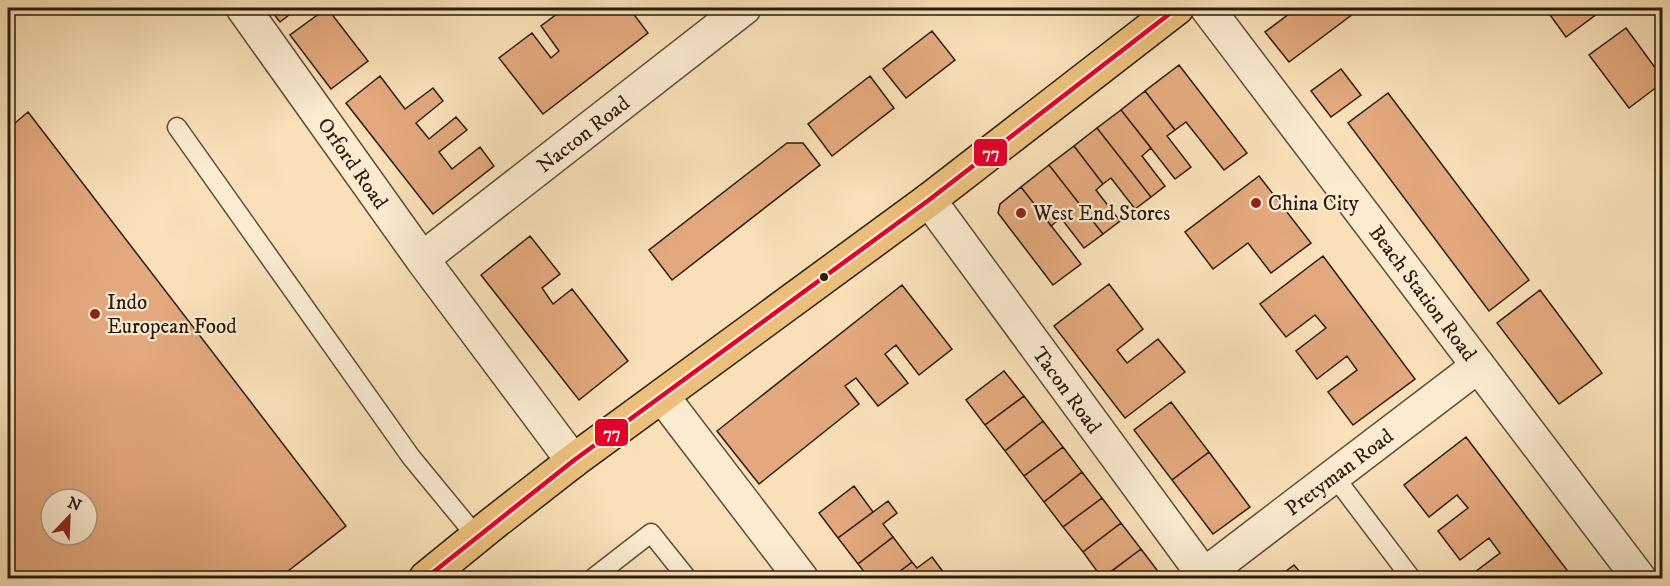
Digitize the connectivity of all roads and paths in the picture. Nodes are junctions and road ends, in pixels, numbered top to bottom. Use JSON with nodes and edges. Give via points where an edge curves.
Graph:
{"nodes":[{"id":1,"x":243,"y":8,"type":"edge"},
{"id":2,"x":1177,"y":8,"type":"edge"},
{"id":3,"x":1207,"y":8,"type":"edge"},
{"id":4,"x":738,"y":9,"type":"edge"},
{"id":5,"x":177,"y":127,"type":"dead end"},
{"id":6,"x":928,"y":200,"type":"junction"},
{"id":7,"x":422,"y":260,"type":"junction"},
{"id":8,"x":1478,"y":366,"type":"junction"},
{"id":9,"x":662,"y":396,"type":"junction"},
{"id":10,"x":573,"y":461,"type":"junction"},
{"id":11,"x":1334,"y":476,"type":"junction"},
{"id":12,"x":477,"y":536,"type":"junction"},
{"id":13,"x":1203,"y":578,"type":"edge"},
{"id":14,"x":426,"y":579,"type":"edge"},
{"id":15,"x":593,"y":579,"type":"edge"},
{"id":16,"x":687,"y":579,"type":"edge"},
{"id":17,"x":801,"y":579,"type":"edge"},
{"id":18,"x":1411,"y":579,"type":"edge"},
{"id":19,"x":1639,"y":579,"type":"edge"}],
"edges":[{"from":1,"to":7,"type":"street","name":"Orford Road"},
{"from":2,"to":6,"type":"main road"},
{"from":3,"to":8,"type":"street","name":"Beach Station Road"},
{"from":4,"to":7,"type":"street","name":"Nacton Road"},
{"from":5,"to":12,"type":"lane","via":[[411,457]]},
{"from":6,"to":9,"type":"main road"},
{"from":6,"to":13,"type":"street","name":"Tacon Road"},
{"from":7,"to":10,"type":"street","name":"Orford Road"},
{"from":8,"to":11,"type":"street","name":"Pretyman Road"},
{"from":8,"to":19,"type":"street","name":"Beach Station Road"},
{"from":9,"to":10,"type":"main road"},
{"from":9,"to":17,"type":"street"},
{"from":10,"to":12,"type":"main road"},
{"from":11,"to":13,"type":"street","name":"Pretyman Road"},
{"from":11,"to":18,"type":"lane"},
{"from":12,"to":14,"type":"main road"},
{"from":15,"to":16,"type":"lane","via":[[651,533]]}]}
